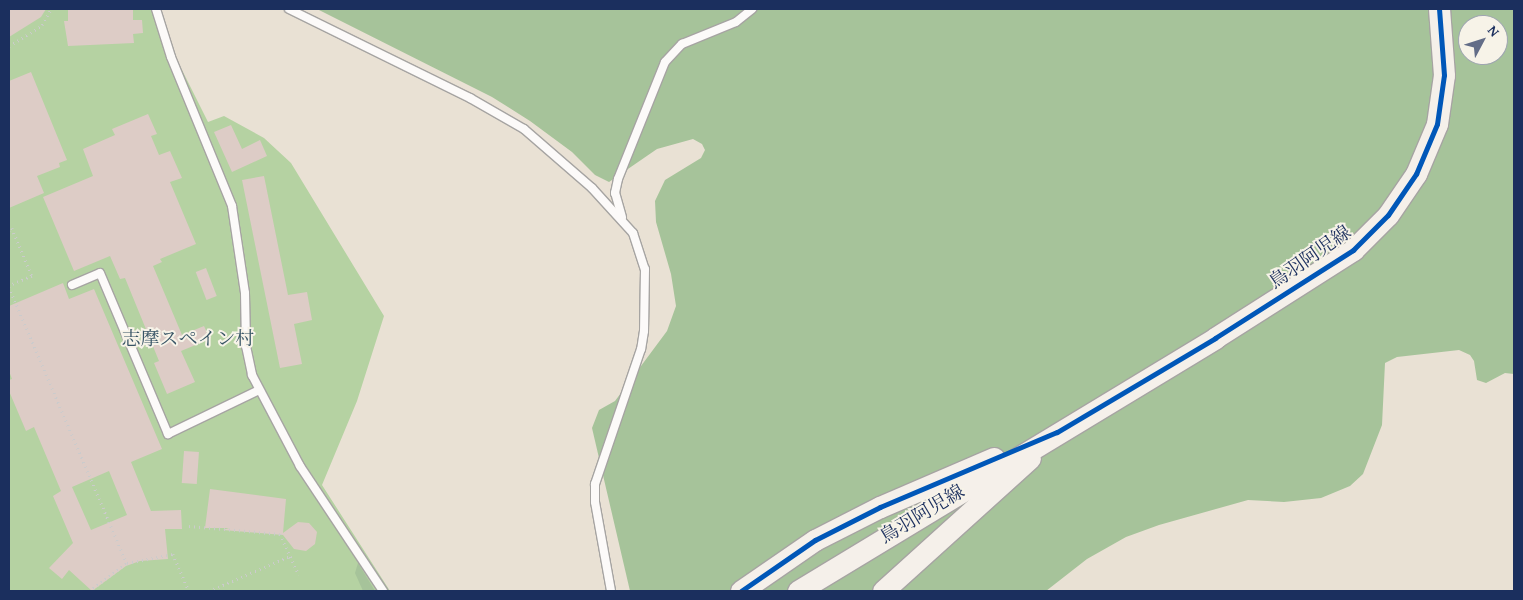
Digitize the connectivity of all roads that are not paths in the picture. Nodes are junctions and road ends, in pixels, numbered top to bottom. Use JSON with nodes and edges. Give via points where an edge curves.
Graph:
{"nodes":[{"id":1,"x":156,"y":9,"type":"edge"},
{"id":2,"x":289,"y":9,"type":"edge"},
{"id":3,"x":752,"y":9,"type":"edge"},
{"id":4,"x":1439,"y":9,"type":"edge"},
{"id":5,"x":622,"y":218,"type":"junction"},
{"id":6,"x":72,"y":285,"type":"dead end"},
{"id":7,"x":259,"y":390,"type":"junction"},
{"id":8,"x":1057,"y":432,"type":"junction"},
{"id":9,"x":383,"y":591,"type":"edge"},
{"id":10,"x":611,"y":591,"type":"edge"},
{"id":11,"x":741,"y":591,"type":"edge"},
{"id":12,"x":798,"y":591,"type":"edge"},
{"id":13,"x":883,"y":591,"type":"edge"}],
"edges":[{"from":1,"to":7,"type":"lane","via":[[171,57],[232,206],[245,293],[246,346]]},
{"from":2,"to":5,"type":"lane","via":[[470,98],[524,129]]},
{"from":3,"to":5,"type":"lane","via":[[736,22],[682,44],[665,62],[618,179],[615,192]]},
{"from":4,"to":8,"type":"main road","name":"鳥羽阿児線","via":[[1444,74],[1437,124],[1416,174],[1388,215],[1353,250],[1216,338]]},
{"from":5,"to":10,"type":"lane","via":[[639,245],[646,300],[641,349],[595,484],[595,502]]},
{"from":6,"to":7,"type":"lane","via":[[100,273],[168,434]]},
{"from":7,"to":9,"type":"lane","via":[[300,466]]},
{"from":8,"to":11,"type":"main road","via":[[964,470],[831,532]]},
{"from":8,"to":12,"type":"main road","name":"鳥羽阿児線"},
{"from":8,"to":13,"type":"main road"}]}
